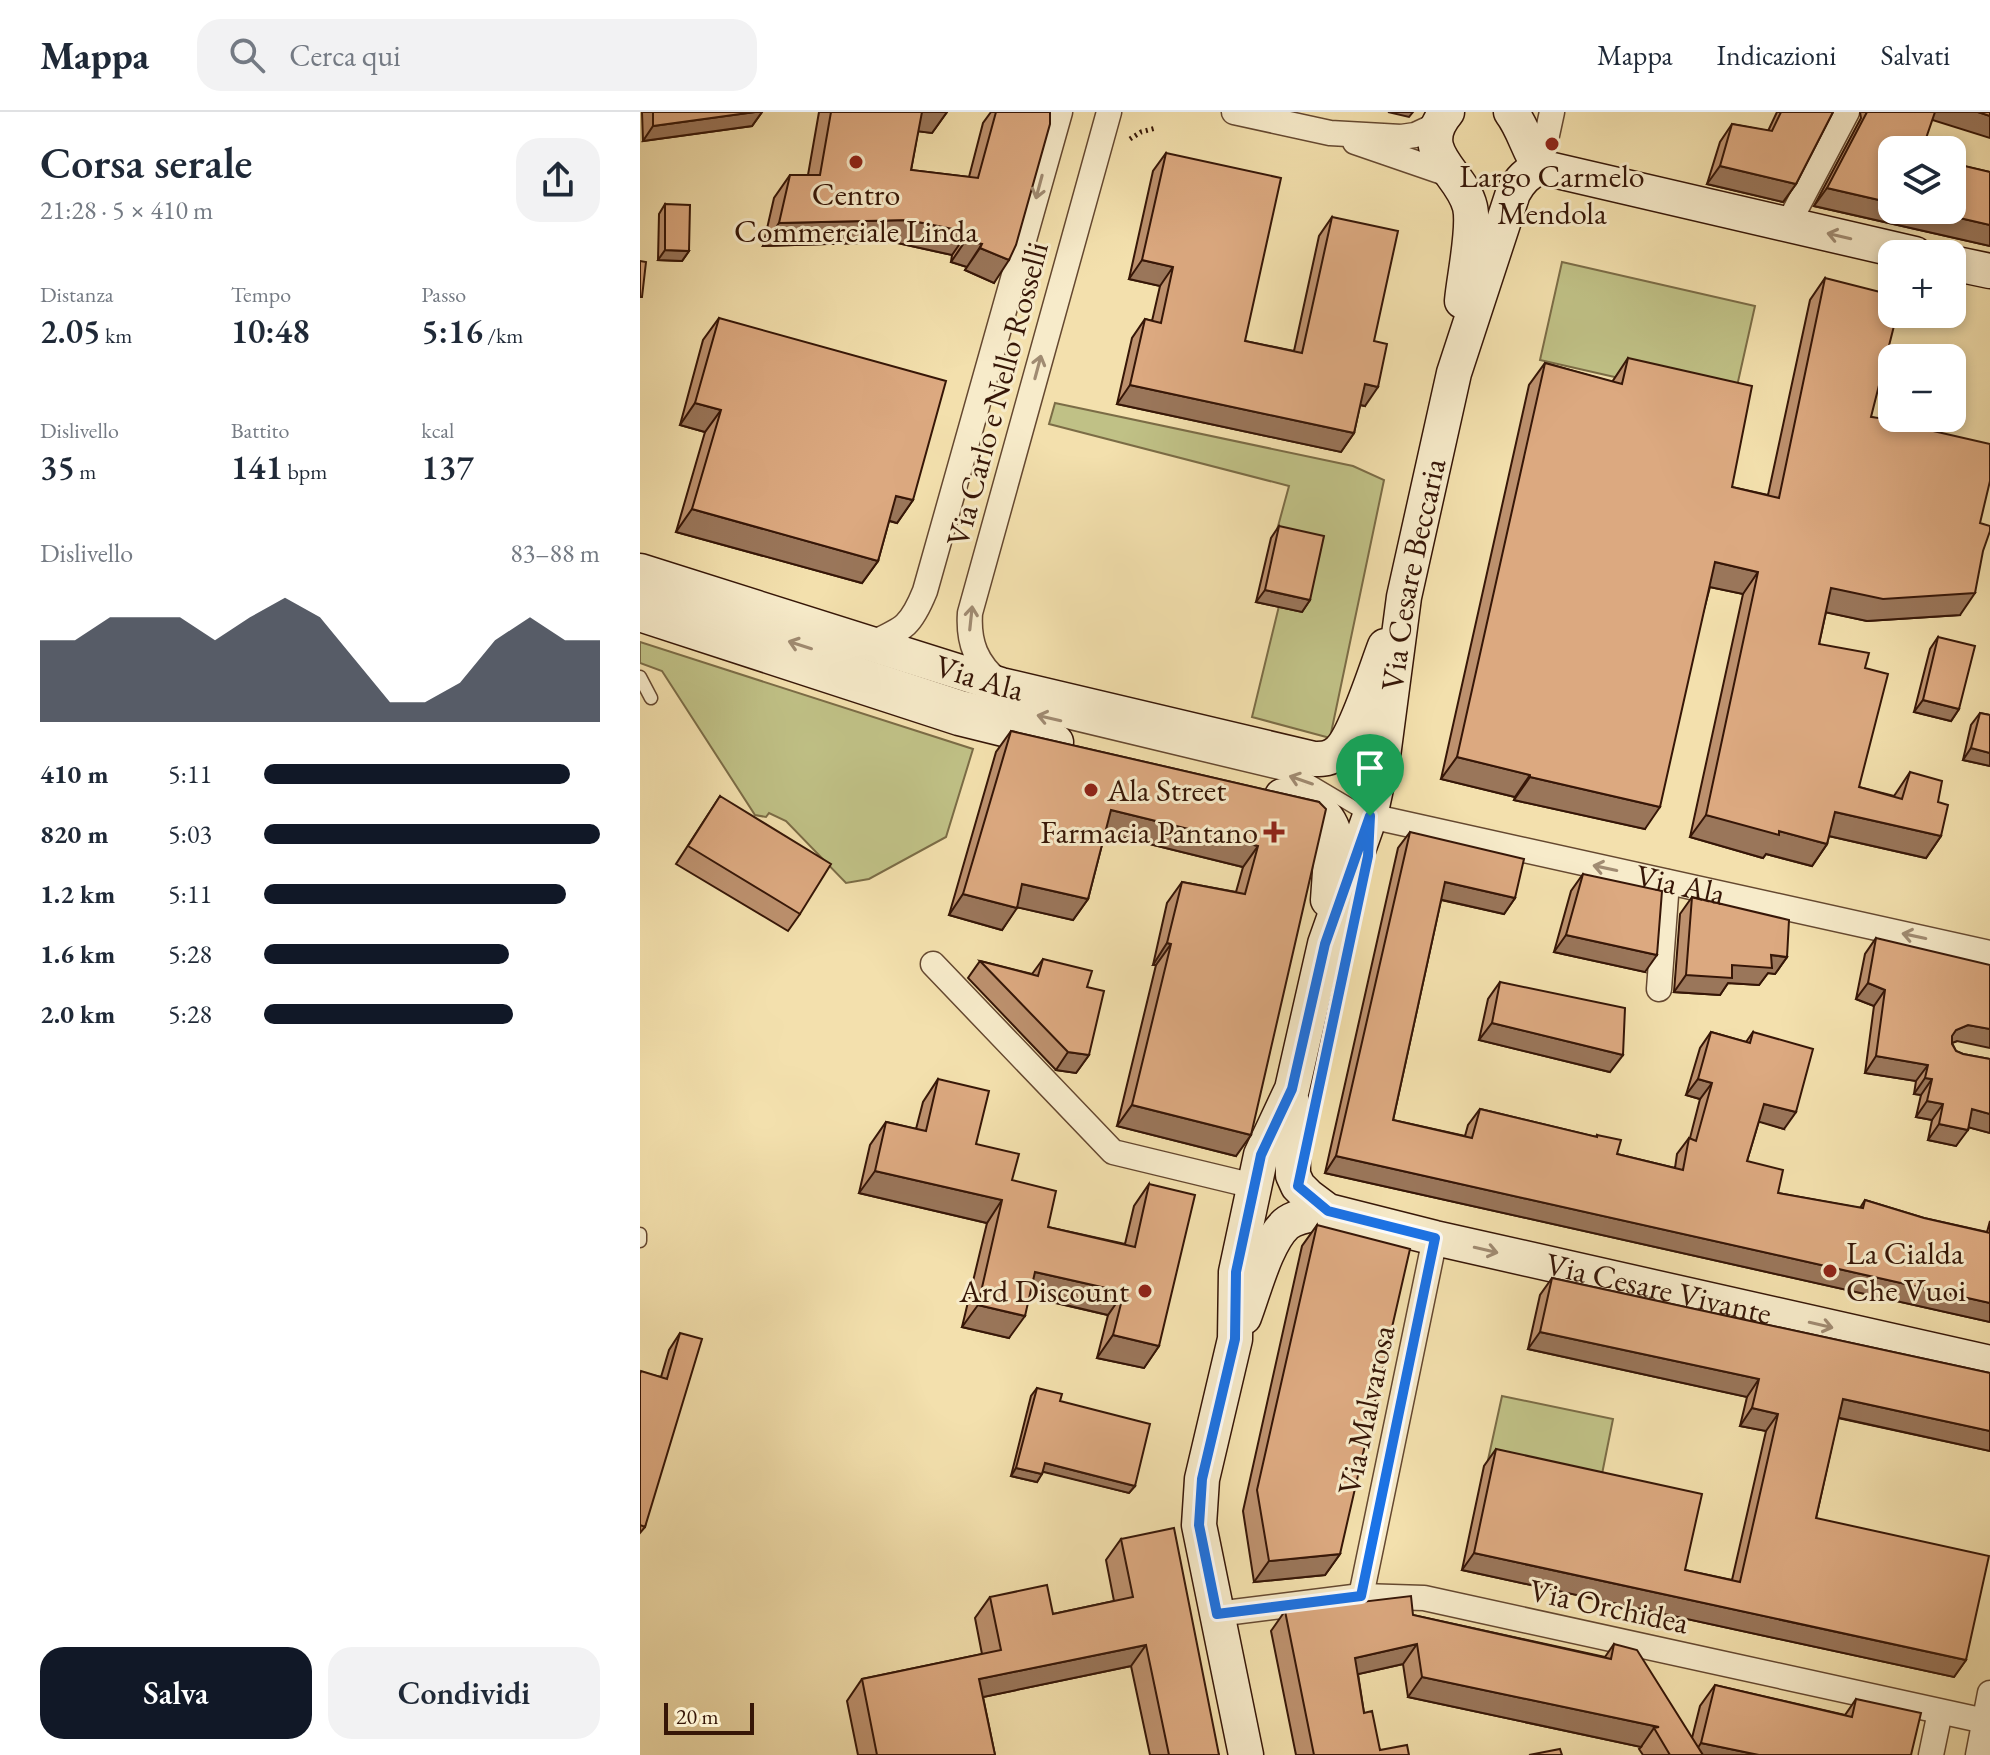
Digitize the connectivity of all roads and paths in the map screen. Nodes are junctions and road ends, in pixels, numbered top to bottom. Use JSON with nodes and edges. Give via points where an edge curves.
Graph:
{"nodes":[{"id":1,"x":1060,"y":112,"type":"edge"},
{"id":2,"x":1109,"y":112,"type":"edge"},
{"id":3,"x":1234,"y":112,"type":"edge"},
{"id":4,"x":1511,"y":112,"type":"edge"},
{"id":5,"x":1552,"y":112,"type":"edge"},
{"id":6,"x":1847,"y":112,"type":"edge"},
{"id":7,"x":1445,"y":114,"type":"edge"},
{"id":8,"x":1330,"y":133,"type":"junction"},
{"id":9,"x":1540,"y":167,"type":"junction"},
{"id":10,"x":1451,"y":175,"type":"junction"},
{"id":11,"x":1788,"y":224,"type":"junction"},
{"id":12,"x":1878,"y":245,"type":"edge"},
{"id":13,"x":1966,"y":266,"type":"edge"},
{"id":14,"x":1990,"y":271,"type":"edge"},
{"id":15,"x":1454,"y":373,"type":"junction"},
{"id":16,"x":640,"y":571,"type":"edge"},
{"id":17,"x":640,"y":592,"type":"edge"},
{"id":18,"x":1404,"y":597,"type":"junction"},
{"id":19,"x":640,"y":614,"type":"edge"},
{"id":20,"x":868,"y":645,"type":"junction"},
{"id":21,"x":640,"y":677,"type":"edge"},
{"id":22,"x":1001,"y":685,"type":"junction"},
{"id":23,"x":651,"y":698,"type":"dead end"},
{"id":24,"x":1370,"y":816,"type":"junction"},
{"id":25,"x":1667,"y":882,"type":"junction"},
{"id":26,"x":1325,"y":944,"type":"junction"},
{"id":27,"x":1990,"y":953,"type":"edge"},
{"id":28,"x":933,"y":964,"type":"dead end"},
{"id":29,"x":1659,"y":989,"type":"dead end"},
{"id":30,"x":1292,"y":1089,"type":"junction"},
{"id":31,"x":1254,"y":1186,"type":"junction"},
{"id":32,"x":1292,"y":1205,"type":"junction"},
{"id":33,"x":640,"y":1234,"type":"edge"},
{"id":34,"x":1435,"y":1238,"type":"junction"},
{"id":35,"x":640,"y":1241,"type":"edge"},
{"id":36,"x":1235,"y":1339,"type":"junction"},
{"id":37,"x":1990,"y":1363,"type":"edge"},
{"id":38,"x":1361,"y":1596,"type":"junction"},
{"id":39,"x":1217,"y":1614,"type":"junction"},
{"id":40,"x":1990,"y":1693,"type":"edge"},
{"id":41,"x":1940,"y":1712,"type":"junction"},
{"id":42,"x":1985,"y":1721,"type":"junction"},
{"id":43,"x":1246,"y":1755,"type":"edge"},
{"id":44,"x":1931,"y":1755,"type":"edge"},
{"id":45,"x":1978,"y":1755,"type":"edge"}],
"edges":[{"from":1,"to":20,"type":"street","name":"Via Carlo e Nello Rosselli","one_way":true,"via":[[925,591],[914,617],[896,633]]},
{"from":22,"to":2,"type":"street","name":"Via Carlo e Nello Rosselli","one_way":true,"via":[[971,645],[970,613]]},
{"from":3,"to":8,"type":"street"},
{"from":4,"to":9,"type":"main road"},
{"from":5,"to":9,"type":"street"},
{"from":6,"to":11,"type":"street"},
{"from":7,"to":8,"type":"street","via":[[1415,135]]},
{"from":7,"to":10,"type":"main road","via":[[1436,135],[1437,149]]},
{"from":8,"to":10,"type":"street"},
{"from":9,"to":11,"type":"main road"},
{"from":9,"to":15,"type":"main road","via":[[1520,180],[1513,193]]},
{"from":10,"to":15,"type":"main road","via":[[1470,208]]},
{"from":12,"to":11,"type":"main road","one_way":true},
{"from":13,"to":14,"type":"main road"},
{"from":15,"to":18,"type":"main road","name":"Via Cesare Beccaria"},
{"from":16,"to":20,"type":"main road","name":"Via Ala"},
{"from":24,"to":17,"type":"lane","one_way":true,"via":[[1308,780],[962,697]]},
{"from":18,"to":22,"type":"main road","name":"Via Ala","via":[[1349,736],[1328,758],[1314,759]]},
{"from":18,"to":24,"type":"main road","name":"Via Cesare Beccaria"},
{"from":19,"to":26,"type":"main road","name":"Via Ala","via":[[959,718],[1320,809],[1333,830]]},
{"from":20,"to":22,"type":"main road","name":"Via Ala"},
{"from":21,"to":23,"type":"lane"},
{"from":25,"to":24,"type":"street","name":"Via Ala","one_way":true},
{"from":24,"to":26,"type":"main road","name":"Via Cesare Beccaria"},
{"from":24,"to":32,"type":"lane","via":[[1368,856]]},
{"from":27,"to":25,"type":"street","name":"Via Ala","one_way":true},
{"from":25,"to":29,"type":"street"},
{"from":26,"to":30,"type":"main road","name":"Via Cesare Beccaria"},
{"from":28,"to":31,"type":"street","via":[[1113,1152]]},
{"from":30,"to":31,"type":"main road","name":"Via Cesare Beccaria","via":[[1261,1155]]},
{"from":30,"to":32,"type":"main road"},
{"from":31,"to":36,"type":"main road","name":"Via Cesare Beccaria","via":[[1236,1272]]},
{"from":32,"to":34,"type":"main road","name":"Via Cesare Vivante"},
{"from":32,"to":36,"type":"main road"},
{"from":33,"to":35,"type":"lane"},
{"from":34,"to":37,"type":"main road","name":"Via Cesare Vivante","one_way":true},
{"from":34,"to":38,"type":"street","name":"Via Malvarosa"},
{"from":36,"to":39,"type":"main road","name":"Via Cesare Beccaria","via":[[1202,1479],[1199,1525]]},
{"from":38,"to":39,"type":"street","name":"Via Orchidea"},
{"from":38,"to":41,"type":"street","name":"Via Orchidea","via":[[1424,1598]]},
{"from":39,"to":43,"type":"main road","name":"Via Cesare Beccaria"},
{"from":40,"to":42,"type":"street"},
{"from":41,"to":42,"type":"street","name":"Via Orchidea"},
{"from":41,"to":44,"type":"street"},
{"from":42,"to":45,"type":"street"}]}
